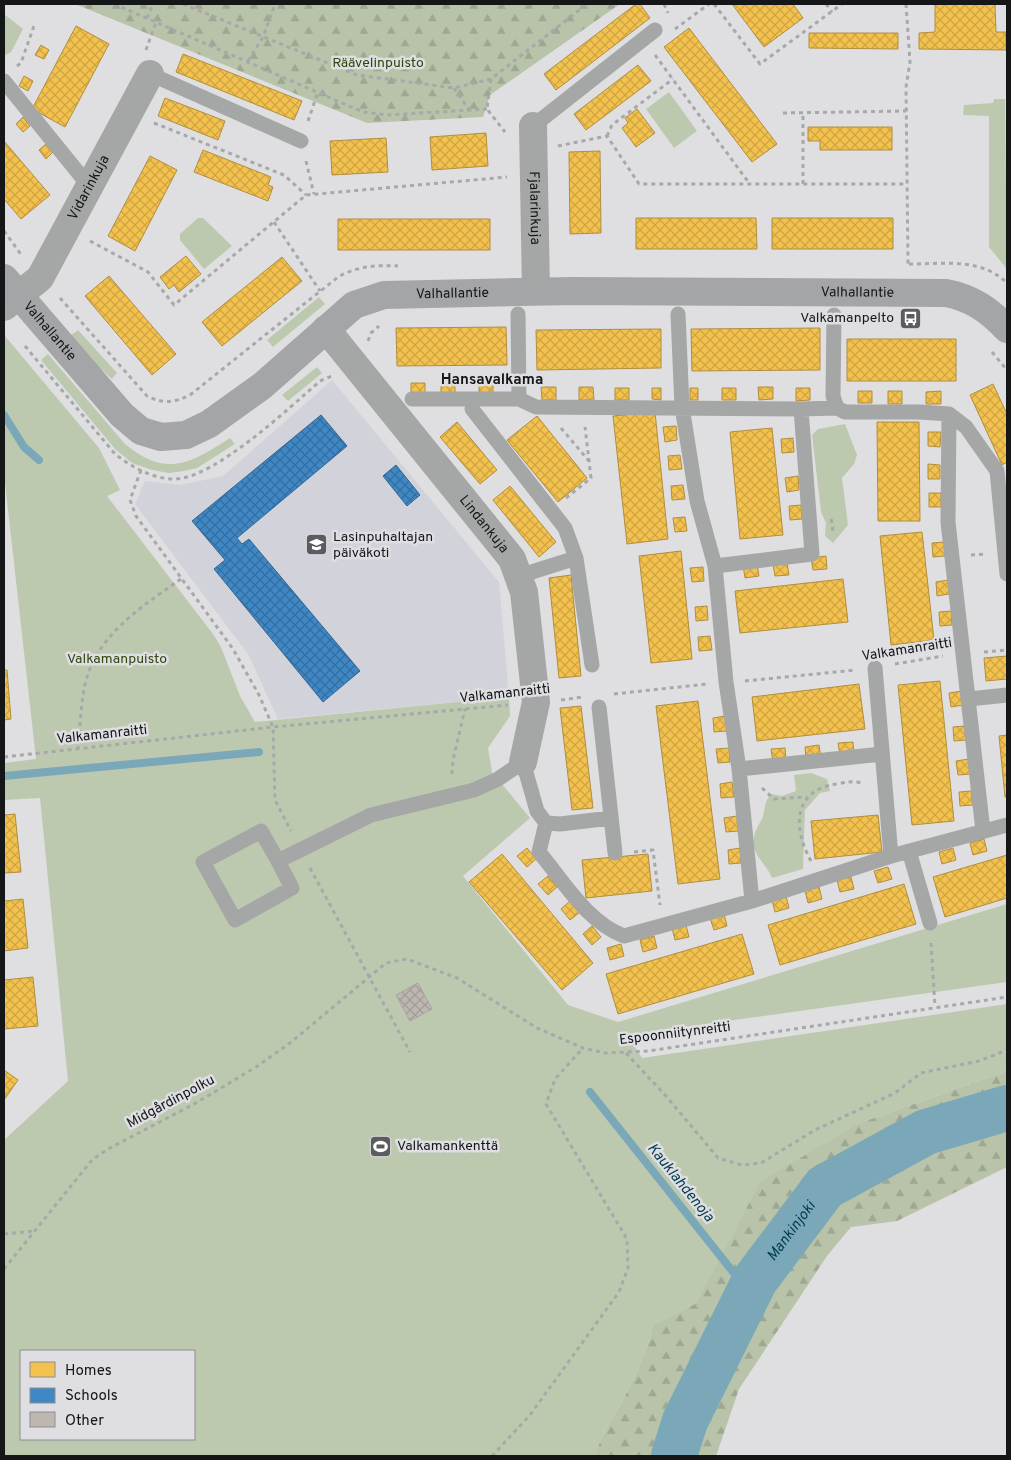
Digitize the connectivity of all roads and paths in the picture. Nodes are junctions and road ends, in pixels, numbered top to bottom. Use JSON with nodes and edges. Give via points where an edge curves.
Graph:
{"nodes":[{"id":1,"x":114,"y":4,"type":"edge"},
{"id":2,"x":154,"y":4,"type":"edge"},
{"id":3,"x":183,"y":4,"type":"edge"},
{"id":4,"x":275,"y":4,"type":"edge"},
{"id":5,"x":588,"y":4,"type":"edge"},
{"id":6,"x":709,"y":4,"type":"edge"},
{"id":7,"x":714,"y":4,"type":"edge"},
{"id":8,"x":826,"y":4,"type":"edge"},
{"id":9,"x":842,"y":4,"type":"edge"},
{"id":10,"x":906,"y":4,"type":"edge"},
{"id":11,"x":832,"y":12,"type":"junction"},
{"id":12,"x":147,"y":18,"type":"junction"},
{"id":13,"x":35,"y":23,"type":"dead end"},
{"id":14,"x":673,"y":31,"type":"dead end"},
{"id":15,"x":649,"y":34,"type":"joint"},
{"id":16,"x":263,"y":37,"type":"junction"},
{"id":17,"x":248,"y":62,"type":"junction"},
{"id":18,"x":15,"y":68,"type":"dead end"},
{"id":19,"x":150,"y":74,"type":"joint"},
{"id":20,"x":491,"y":79,"type":"junction"},
{"id":21,"x":672,"y":79,"type":"junction"},
{"id":22,"x":4,"y":81,"type":"edge"},
{"id":23,"x":454,"y":88,"type":"junction"},
{"id":24,"x":469,"y":110,"type":"junction"},
{"id":25,"x":906,"y":111,"type":"junction"},
{"id":26,"x":803,"y":112,"type":"junction"},
{"id":27,"x":130,"y":113,"type":"junction"},
{"id":28,"x":783,"y":113,"type":"dead end"},
{"id":29,"x":533,"y":126,"type":"joint"},
{"id":30,"x":607,"y":136,"type":"junction"},
{"id":31,"x":301,"y":141,"type":"dead end"},
{"id":32,"x":554,"y":150,"type":"dead end"},
{"id":33,"x":534,"y":174,"type":"junction"},
{"id":34,"x":750,"y":184,"type":"junction"},
{"id":35,"x":803,"y":184,"type":"junction"},
{"id":36,"x":907,"y":184,"type":"junction"},
{"id":37,"x":89,"y":186,"type":"junction"},
{"id":38,"x":306,"y":195,"type":"junction"},
{"id":39,"x":274,"y":222,"type":"junction"},
{"id":40,"x":67,"y":231,"type":"junction"},
{"id":41,"x":908,"y":264,"type":"dead end"},
{"id":42,"x":320,"y":291,"type":"dead end"},
{"id":43,"x":536,"y":291,"type":"junction"},
{"id":44,"x":9,"y":294,"type":"edge"},
{"id":45,"x":518,"y":314,"type":"dead end"},
{"id":46,"x":678,"y":314,"type":"dead end"},
{"id":47,"x":834,"y":315,"type":"dead end"},
{"id":48,"x":326,"y":329,"type":"junction"},
{"id":49,"x":1007,"y":329,"type":"edge"},
{"id":50,"x":995,"y":355,"type":"dead end"},
{"id":51,"x":1007,"y":370,"type":"edge"},
{"id":52,"x":412,"y":399,"type":"dead end"},
{"id":53,"x":519,"y":399,"type":"junction"},
{"id":54,"x":536,"y":406,"type":"junction"},
{"id":55,"x":583,"y":406,"type":"junction"},
{"id":56,"x":682,"y":407,"type":"junction"},
{"id":57,"x":801,"y":408,"type":"junction"},
{"id":58,"x":837,"y":408,"type":"junction"},
{"id":59,"x":472,"y":409,"type":"dead end"},
{"id":60,"x":949,"y":414,"type":"junction"},
{"id":61,"x":589,"y":461,"type":"junction"},
{"id":62,"x":141,"y":470,"type":"dead end"},
{"id":63,"x":551,"y":510,"type":"junction"},
{"id":64,"x":576,"y":558,"type":"junction"},
{"id":65,"x":953,"y":558,"type":"junction"},
{"id":66,"x":1006,"y":562,"type":"edge"},
{"id":67,"x":715,"y":566,"type":"junction"},
{"id":68,"x":519,"y":576,"type":"junction"},
{"id":69,"x":182,"y":579,"type":"junction"},
{"id":70,"x":1007,"y":650,"type":"edge"},
{"id":71,"x":964,"y":653,"type":"junction"},
{"id":72,"x":592,"y":665,"type":"dead end"},
{"id":73,"x":874,"y":668,"type":"junction"},
{"id":74,"x":726,"y":682,"type":"junction"},
{"id":75,"x":1007,"y":696,"type":"edge"},
{"id":76,"x":599,"y":700,"type":"junction"},
{"id":77,"x":969,"y":700,"type":"junction"},
{"id":78,"x":536,"y":702,"type":"junction"},
{"id":79,"x":465,"y":709,"type":"junction"},
{"id":80,"x":273,"y":727,"type":"junction"},
{"id":81,"x":78,"y":750,"type":"junction"},
{"id":82,"x":882,"y":754,"type":"junction"},
{"id":83,"x":4,"y":757,"type":"edge"},
{"id":84,"x":523,"y":762,"type":"junction"},
{"id":85,"x":739,"y":769,"type":"junction"},
{"id":86,"x":451,"y":795,"type":"junction"},
{"id":87,"x":807,"y":797,"type":"junction"},
{"id":88,"x":886,"y":797,"type":"junction"},
{"id":89,"x":612,"y":818,"type":"junction"},
{"id":90,"x":546,"y":823,"type":"junction"},
{"id":91,"x":1007,"y":826,"type":"edge"},
{"id":92,"x":983,"y":831,"type":"junction"},
{"id":93,"x":300,"y":849,"type":"junction"},
{"id":94,"x":909,"y":851,"type":"junction"},
{"id":95,"x":616,"y":853,"type":"joint"},
{"id":96,"x":891,"y":856,"type":"junction"},
{"id":97,"x":278,"y":861,"type":"junction"},
{"id":98,"x":821,"y":879,"type":"junction"},
{"id":99,"x":752,"y":901,"type":"junction"},
{"id":100,"x":930,"y":923,"type":"joint"},
{"id":101,"x":663,"y":925,"type":"junction"},
{"id":102,"x":370,"y":975,"type":"junction"},
{"id":103,"x":1007,"y":996,"type":"edge"},
{"id":104,"x":935,"y":1007,"type":"junction"},
{"id":105,"x":582,"y":1048,"type":"junction"},
{"id":106,"x":1007,"y":1050,"type":"edge"},
{"id":107,"x":410,"y":1052,"type":"dead end"},
{"id":108,"x":626,"y":1053,"type":"junction"},
{"id":109,"x":34,"y":1231,"type":"junction"},
{"id":110,"x":4,"y":1234,"type":"edge"},
{"id":111,"x":4,"y":1269,"type":"edge"},
{"id":112,"x":492,"y":1456,"type":"edge"}],
"edges":[{"from":1,"to":12,"type":"path"},
{"from":2,"to":12,"type":"path"},
{"from":3,"to":16,"type":"path"},
{"from":4,"to":16,"type":"path"},
{"from":5,"to":20,"type":"path"},
{"from":6,"to":14,"type":"path"},
{"from":7,"to":11,"type":"path","via":[[760,64]]},
{"from":8,"to":11,"type":"path"},
{"from":9,"to":11,"type":"path"},
{"from":10,"to":25,"type":"path","via":[[910,62]]},
{"from":12,"to":17,"type":"path"},
{"from":13,"to":18,"type":"path","via":[[21,63]]},
{"from":15,"to":21,"type":"path"},
{"from":15,"to":29,"type":"lane"},
{"from":16,"to":17,"type":"path"},
{"from":16,"to":23,"type":"path","via":[[356,75]]},
{"from":17,"to":24,"type":"path","via":[[363,112],[388,115]]},
{"from":19,"to":27,"type":"street","name":"Vidarinkuja"},
{"from":19,"to":31,"type":"lane"},
{"from":20,"to":23,"type":"path"},
{"from":20,"to":24,"type":"path","via":[[487,109]]},
{"from":21,"to":30,"type":"path","via":[[612,125]]},
{"from":21,"to":34,"type":"path"},
{"from":22,"to":37,"type":"lane"},
{"from":23,"to":24,"type":"path"},
{"from":25,"to":26,"type":"path"},
{"from":25,"to":36,"type":"path"},
{"from":26,"to":28,"type":"path"},
{"from":26,"to":35,"type":"path"},
{"from":27,"to":37,"type":"street","name":"Vidarinkuja"},
{"from":27,"to":38,"type":"path","via":[[284,175]]},
{"from":29,"to":33,"type":"street","name":"Fjalarinkuja"},
{"from":30,"to":32,"type":"path","via":[[558,146]]},
{"from":30,"to":34,"type":"path","via":[[639,184]]},
{"from":33,"to":38,"type":"path"},
{"from":33,"to":43,"type":"street","name":"Fjalarinkuja"},
{"from":34,"to":35,"type":"path"},
{"from":35,"to":36,"type":"path"},
{"from":36,"to":41,"type":"path"},
{"from":37,"to":40,"type":"street","name":"Vidarinkuja"},
{"from":38,"to":39,"type":"path"},
{"from":39,"to":40,"type":"path","via":[[174,305],[148,272]]},
{"from":39,"to":42,"type":"path"},
{"from":40,"to":44,"type":"street","name":"Vidarinkuja","via":[[40,278]]},
{"from":43,"to":48,"type":"street","name":"Valhallantie","via":[[384,295],[354,305]]},
{"from":43,"to":49,"type":"street","name":"Valhallantie","via":[[946,293],[974,301],[990,311]]},
{"from":44,"to":48,"type":"street","name":"Valhallantie","via":[[122,415],[140,431],[161,437],[186,435],[208,424],[262,386]]},
{"from":45,"to":53,"type":"lane"},
{"from":46,"to":56,"type":"lane"},
{"from":47,"to":58,"type":"lane","via":[[832,396]]},
{"from":48,"to":68,"type":"street","name":"Lindankuja","via":[[512,559]]},
{"from":50,"to":51,"type":"path"},
{"from":52,"to":53,"type":"lane"},
{"from":53,"to":54,"type":"lane"},
{"from":54,"to":55,"type":"lane"},
{"from":54,"to":61,"type":"path","via":[[549,425],[562,428]]},
{"from":55,"to":56,"type":"lane"},
{"from":55,"to":61,"type":"path"},
{"from":56,"to":57,"type":"lane"},
{"from":56,"to":67,"type":"lane","via":[[697,501]]},
{"from":57,"to":58,"type":"lane"},
{"from":57,"to":67,"type":"lane","via":[[812,554]]},
{"from":58,"to":60,"type":"lane","via":[[845,412]]},
{"from":59,"to":63,"type":"lane"},
{"from":60,"to":65,"type":"lane","via":[[947,492]]},
{"from":60,"to":66,"type":"lane","via":[[966,427],[997,471]]},
{"from":61,"to":63,"type":"path","via":[[591,478]]},
{"from":62,"to":69,"type":"path","via":[[130,500],[136,516]]},
{"from":63,"to":64,"type":"lane","via":[[565,528]]},
{"from":64,"to":68,"type":"lane"},
{"from":64,"to":72,"type":"lane"},
{"from":65,"to":66,"type":"path"},
{"from":65,"to":71,"type":"lane"},
{"from":67,"to":74,"type":"lane"},
{"from":68,"to":78,"type":"street","name":"Lindankuja","via":[[524,592]]},
{"from":69,"to":80,"type":"path","via":[[233,649]]},
{"from":69,"to":81,"type":"path","via":[[132,612],[103,644],[86,677]]},
{"from":70,"to":71,"type":"path","name":"Valkamanraitti"},
{"from":71,"to":73,"type":"path","name":"Valkamanraitti"},
{"from":71,"to":77,"type":"lane"},
{"from":73,"to":74,"type":"path","name":"Valkamanraitti"},
{"from":73,"to":82,"type":"lane"},
{"from":74,"to":76,"type":"path","name":"Valkamanraitti"},
{"from":74,"to":85,"type":"lane"},
{"from":75,"to":77,"type":"lane"},
{"from":76,"to":78,"type":"path","name":"Valkamanraitti"},
{"from":76,"to":89,"type":"lane"},
{"from":77,"to":92,"type":"lane"},
{"from":78,"to":79,"type":"path","name":"Valkamanraitti"},
{"from":78,"to":84,"type":"street","name":"Lindankuja"},
{"from":79,"to":80,"type":"path","name":"Valkamanraitti"},
{"from":79,"to":86,"type":"path","via":[[453,760]]},
{"from":80,"to":81,"type":"path","name":"Valkamanraitti"},
{"from":80,"to":93,"type":"path","via":[[275,800]]},
{"from":81,"to":83,"type":"path","name":"Valkamanraitti"},
{"from":82,"to":85,"type":"lane"},
{"from":82,"to":88,"type":"lane"},
{"from":84,"to":86,"type":"lane","via":[[498,779],[474,790]]},
{"from":84,"to":90,"type":"lane","via":[[537,811]]},
{"from":85,"to":87,"type":"path","via":[[774,799]]},
{"from":85,"to":99,"type":"lane"},
{"from":86,"to":93,"type":"lane","via":[[371,815]]},
{"from":87,"to":88,"type":"path","via":[[832,784],[856,781]]},
{"from":87,"to":98,"type":"path","via":[[801,808],[800,836]]},
{"from":88,"to":96,"type":"lane"},
{"from":89,"to":90,"type":"lane"},
{"from":89,"to":95,"type":"lane"},
{"from":90,"to":101,"type":"lane","via":[[539,852],[597,922],[624,936]]},
{"from":91,"to":92,"type":"lane"},
{"from":92,"to":94,"type":"lane"},
{"from":93,"to":97,"type":"lane"},
{"from":93,"to":102,"type":"path"},
{"from":94,"to":96,"type":"lane"},
{"from":94,"to":100,"type":"lane"},
{"from":95,"to":101,"type":"path","via":[[653,850]]},
{"from":96,"to":98,"type":"lane"},
{"from":97,"to":97,"type":"lane","via":[[261,831],[203,862],[235,920],[292,888]]},
{"from":98,"to":99,"type":"lane"},
{"from":99,"to":101,"type":"lane"},
{"from":100,"to":104,"type":"path"},
{"from":102,"to":105,"type":"path","name":"Espoonniitynreitti","via":[[386,962],[407,959],[457,978],[537,1028]]},
{"from":102,"to":107,"type":"path"},
{"from":102,"to":109,"type":"path","name":"Midgårdinpolku","via":[[290,1043],[256,1067],[196,1103],[108,1148],[92,1160]]},
{"from":103,"to":104,"type":"path","name":"Espoonniitynreitti"},
{"from":104,"to":108,"type":"path","name":"Espoonniitynreitti"},
{"from":105,"to":108,"type":"path","name":"Espoonniitynreitti"},
{"from":105,"to":112,"type":"path","via":[[555,1079],[546,1104],[627,1239],[628,1268],[619,1292],[530,1415]]},
{"from":106,"to":108,"type":"path","via":[[979,1061],[921,1073],[895,1093],[815,1130],[760,1163],[742,1165],[718,1158]]},
{"from":109,"to":110,"type":"path"},
{"from":109,"to":111,"type":"path","name":"Midgårdinpolku"}]}
